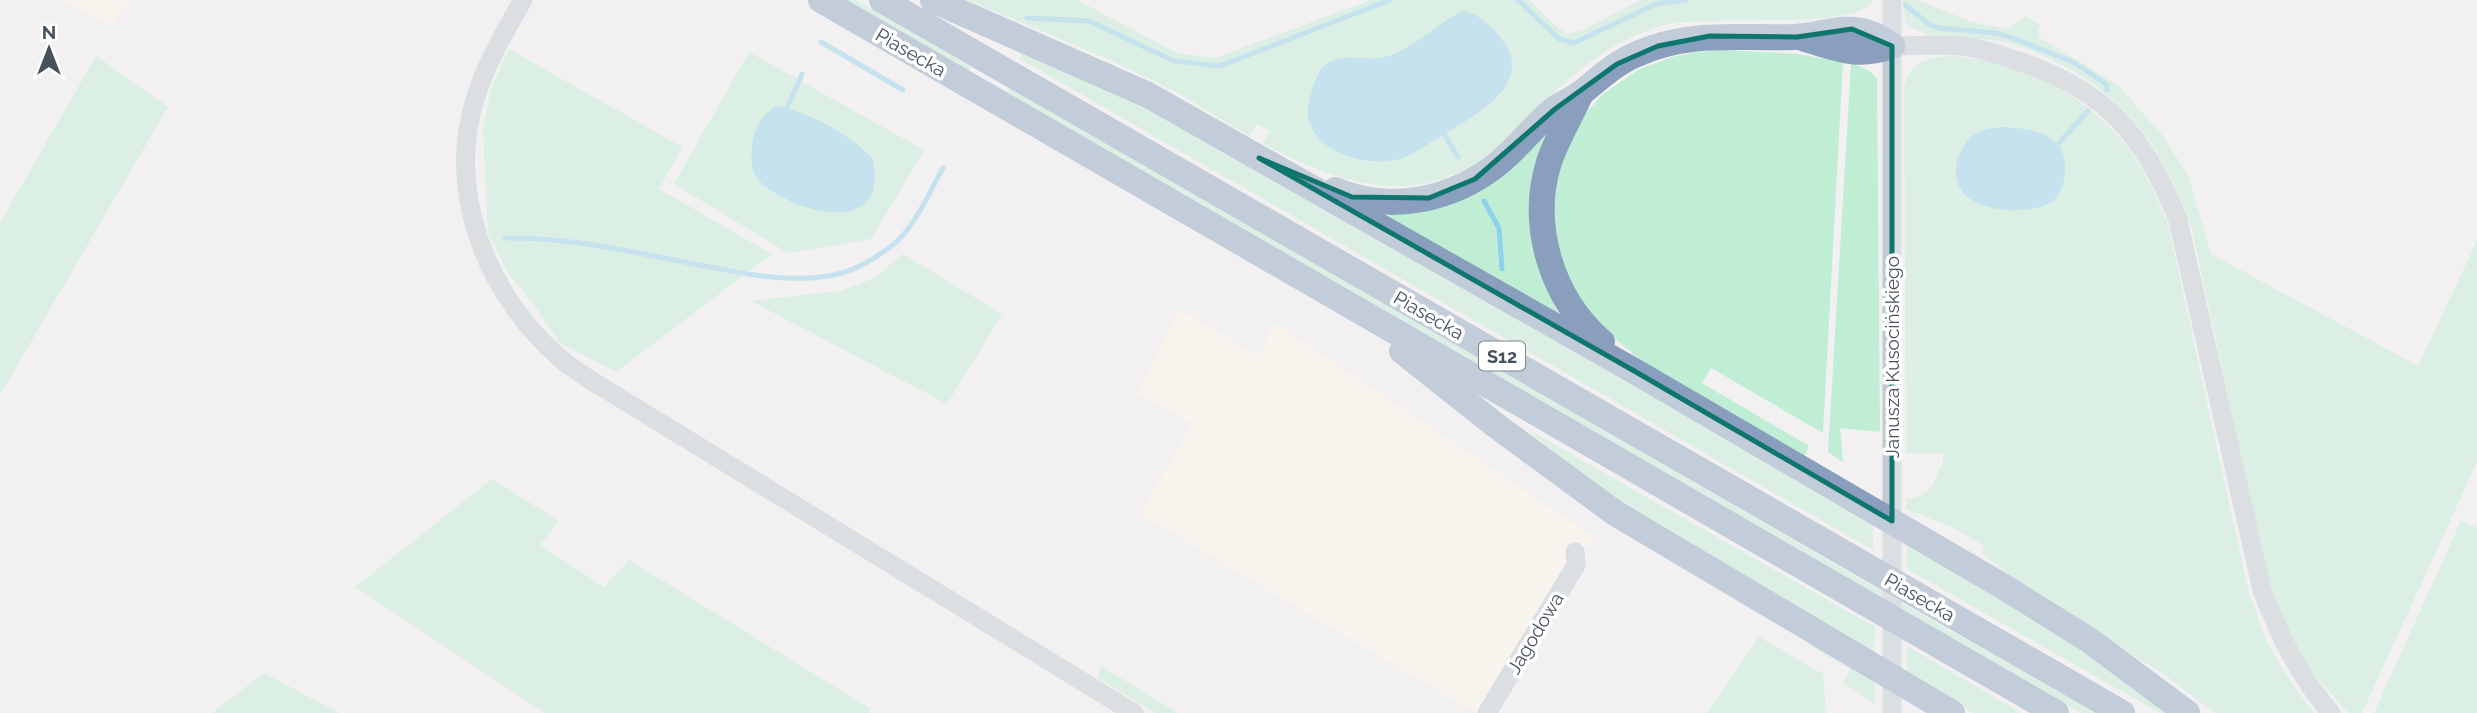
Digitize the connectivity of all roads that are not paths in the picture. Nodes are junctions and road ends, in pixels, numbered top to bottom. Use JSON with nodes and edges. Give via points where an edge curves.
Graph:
{"nodes":[{"id":1,"x":523,"y":0,"type":"edge"},
{"id":2,"x":821,"y":0,"type":"edge"},
{"id":3,"x":882,"y":0,"type":"edge"},
{"id":4,"x":933,"y":0,"type":"edge"},
{"id":5,"x":1892,"y":0,"type":"edge"},
{"id":6,"x":1892,"y":46,"type":"junction"},
{"id":7,"x":1581,"y":93,"type":"junction"},
{"id":8,"x":1259,"y":158,"type":"junction"},
{"id":9,"x":1326,"y":292,"type":"junction"},
{"id":10,"x":1636,"y":372,"type":"junction"},
{"id":11,"x":1575,"y":552,"type":"dead end"},
{"id":12,"x":1134,"y":713,"type":"edge"},
{"id":13,"x":1487,"y":713,"type":"edge"},
{"id":14,"x":1892,"y":713,"type":"edge"},
{"id":15,"x":1952,"y":713,"type":"edge"},
{"id":16,"x":2056,"y":713,"type":"edge"},
{"id":17,"x":2122,"y":713,"type":"edge"},
{"id":18,"x":2187,"y":713,"type":"edge"},
{"id":19,"x":2331,"y":713,"type":"edge"}],
"edges":[{"from":1,"to":12,"type":"street","via":[[475,97],[465,162],[483,255],[523,320],[563,361],[617,397]]},
{"from":2,"to":9,"type":"highway","name":"Piasecka","number":"S12"},
{"from":3,"to":17,"type":"highway","name":"Piasecka","number":"S12"},
{"from":4,"to":8,"type":"highway","via":[[1148,95]]},
{"from":5,"to":6,"type":"street","name":"Janusza Kusocińskiego"},
{"from":6,"to":7,"type":"highway","via":[[1852,29],[1797,37],[1732,35],[1674,41],[1617,64]]},
{"from":6,"to":14,"type":"street","name":"Janusza Kusocińskiego"},
{"from":6,"to":19,"type":"street","via":[[1962,46],[2039,68],[2092,95],[2138,143],[2178,220],[2262,590],[2295,666]]},
{"from":7,"to":8,"type":"highway","via":[[1555,109],[1497,164],[1463,185],[1429,198],[1352,198]]},
{"from":7,"to":10,"type":"highway","via":[[1545,179],[1542,201],[1547,253],[1567,302],[1586,328]]},
{"from":8,"to":10,"type":"highway"},
{"from":9,"to":15,"type":"highway","via":[[1615,513]]},
{"from":9,"to":16,"type":"highway","name":"Piasecka","number":"S12"},
{"from":10,"to":18,"type":"highway","via":[[2004,587],[2089,640]]},
{"from":11,"to":13,"type":"street","name":"Jagodowa","via":[[1576,565]]}]}
